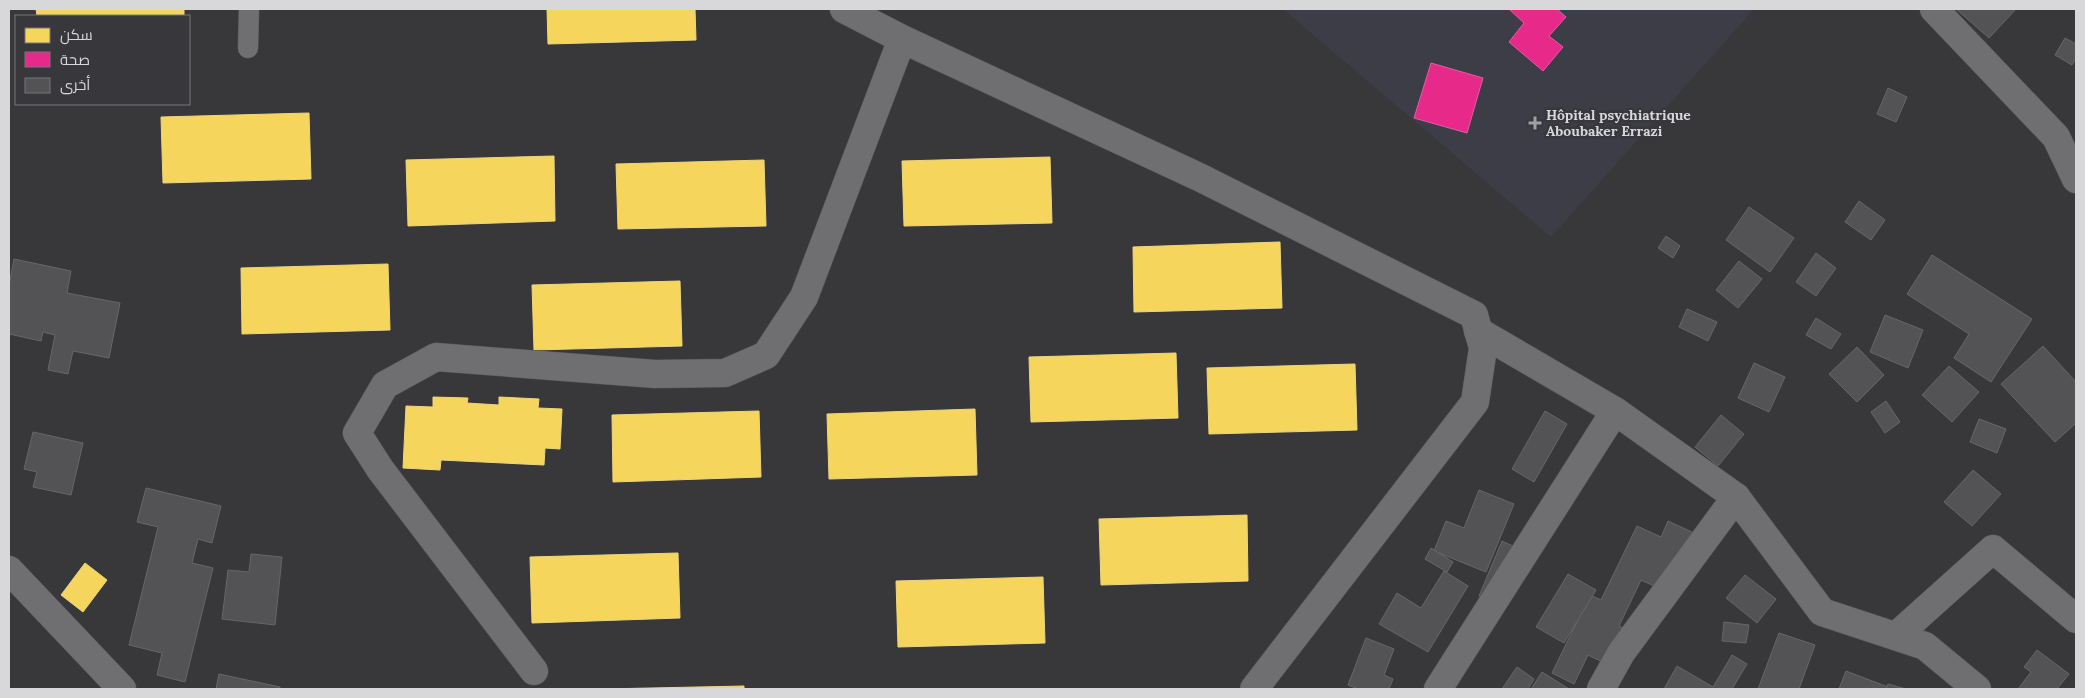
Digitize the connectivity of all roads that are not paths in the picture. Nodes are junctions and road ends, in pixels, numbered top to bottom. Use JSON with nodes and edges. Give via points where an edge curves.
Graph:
{"nodes":[{"id":1,"x":249,"y":9,"type":"edge"},
{"id":2,"x":844,"y":9,"type":"edge"},
{"id":3,"x":1934,"y":9,"type":"edge"},
{"id":4,"x":902,"y":39,"type":"junction"},
{"id":5,"x":248,"y":48,"type":"dead end"},
{"id":6,"x":2076,"y":179,"type":"edge"},
{"id":7,"x":1478,"y":331,"type":"junction"},
{"id":8,"x":1616,"y":411,"type":"junction"},
{"id":9,"x":1736,"y":497,"type":"junction"},
{"id":10,"x":9,"y":570,"type":"edge"},
{"id":11,"x":2076,"y":619,"type":"edge"},
{"id":12,"x":1896,"y":636,"type":"junction"},
{"id":13,"x":534,"y":671,"type":"dead end"},
{"id":14,"x":122,"y":689,"type":"edge"},
{"id":15,"x":1254,"y":689,"type":"edge"},
{"id":16,"x":1438,"y":689,"type":"edge"},
{"id":17,"x":1601,"y":689,"type":"edge"},
{"id":18,"x":1977,"y":689,"type":"edge"}],
"edges":[{"from":1,"to":5,"type":"lane"},
{"from":2,"to":4,"type":"street"},
{"from":3,"to":6,"type":"street","via":[[2056,137]]},
{"from":4,"to":7,"type":"street","via":[[1199,177],[1465,310],[1474,315]]},
{"from":4,"to":13,"type":"street","via":[[804,297],[766,355],[725,372],[655,374],[436,357],[384,385],[357,433],[386,477]]},
{"from":7,"to":8,"type":"street"},
{"from":7,"to":15,"type":"street","via":[[1483,348],[1475,402]]},
{"from":8,"to":9,"type":"street"},
{"from":8,"to":16,"type":"street"},
{"from":9,"to":12,"type":"street","via":[[1822,612]]},
{"from":9,"to":17,"type":"street","via":[[1621,653]]},
{"from":10,"to":14,"type":"street"},
{"from":11,"to":12,"type":"street","via":[[1993,549]]},
{"from":12,"to":18,"type":"street","via":[[1925,646]]}]}
